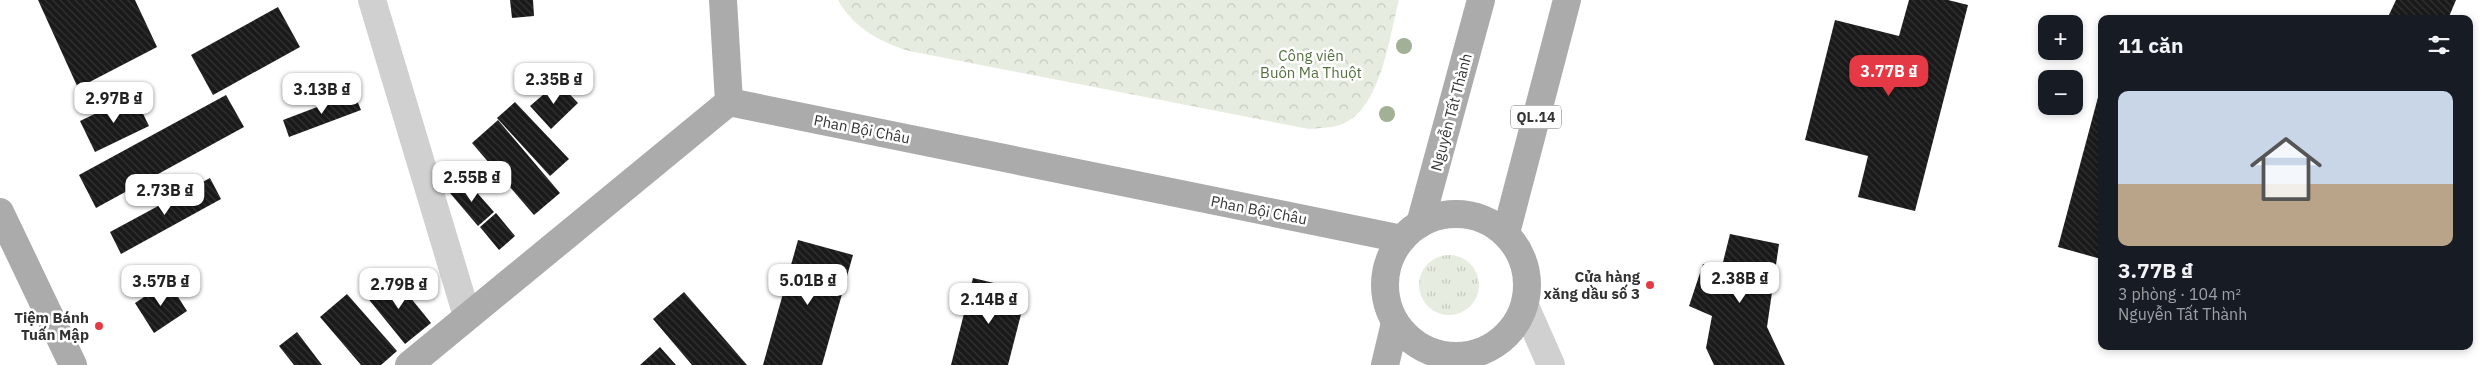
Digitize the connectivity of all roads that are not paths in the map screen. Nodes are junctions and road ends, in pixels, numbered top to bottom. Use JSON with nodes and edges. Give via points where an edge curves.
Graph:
{"nodes":[{"id":1,"x":372,"y":0,"type":"edge"},
{"id":2,"x":722,"y":0,"type":"edge"},
{"id":3,"x":1481,"y":0,"type":"edge"},
{"id":4,"x":1567,"y":0,"type":"edge"},
{"id":5,"x":729,"y":102,"type":"junction"},
{"id":6,"x":0,"y":212,"type":"edge"},
{"id":7,"x":1411,"y":231,"type":"junction"},
{"id":8,"x":1506,"y":234,"type":"junction"},
{"id":9,"x":1525,"y":306,"type":"junction"},
{"id":10,"x":467,"y":316,"type":"junction"},
{"id":11,"x":1395,"y":323,"type":"junction"},
{"id":12,"x":1487,"y":356,"type":"edge"},
{"id":13,"x":73,"y":365,"type":"edge"},
{"id":14,"x":409,"y":365,"type":"edge"},
{"id":15,"x":1386,"y":365,"type":"edge"},
{"id":16,"x":1551,"y":365,"type":"edge"}],
"edges":[{"from":1,"to":10,"type":"street"},
{"from":2,"to":5,"type":"main road"},
{"from":3,"to":7,"type":"main road","name":"Nguyễn Tất Thành"},
{"from":4,"to":8,"type":"main road","number":"QL.14"},
{"from":5,"to":7,"type":"main road","name":"Phan Bội Châu"},
{"from":5,"to":10,"type":"main road"},
{"from":6,"to":13,"type":"main road"},
{"from":7,"to":8,"type":"main road","via":[[1438,216],[1462,214],[1486,219]]},
{"from":7,"to":11,"type":"main road","via":[[1390,259],[1385,282],[1387,303]]},
{"from":8,"to":9,"type":"main road","via":[[1526,267]]},
{"from":9,"to":12,"type":"main road","via":[[1517,322]]},
{"from":9,"to":16,"type":"street"},
{"from":10,"to":14,"type":"main road"},
{"from":11,"to":12,"type":"main road","via":[[1418,346],[1434,353]]},
{"from":11,"to":15,"type":"main road"}]}
